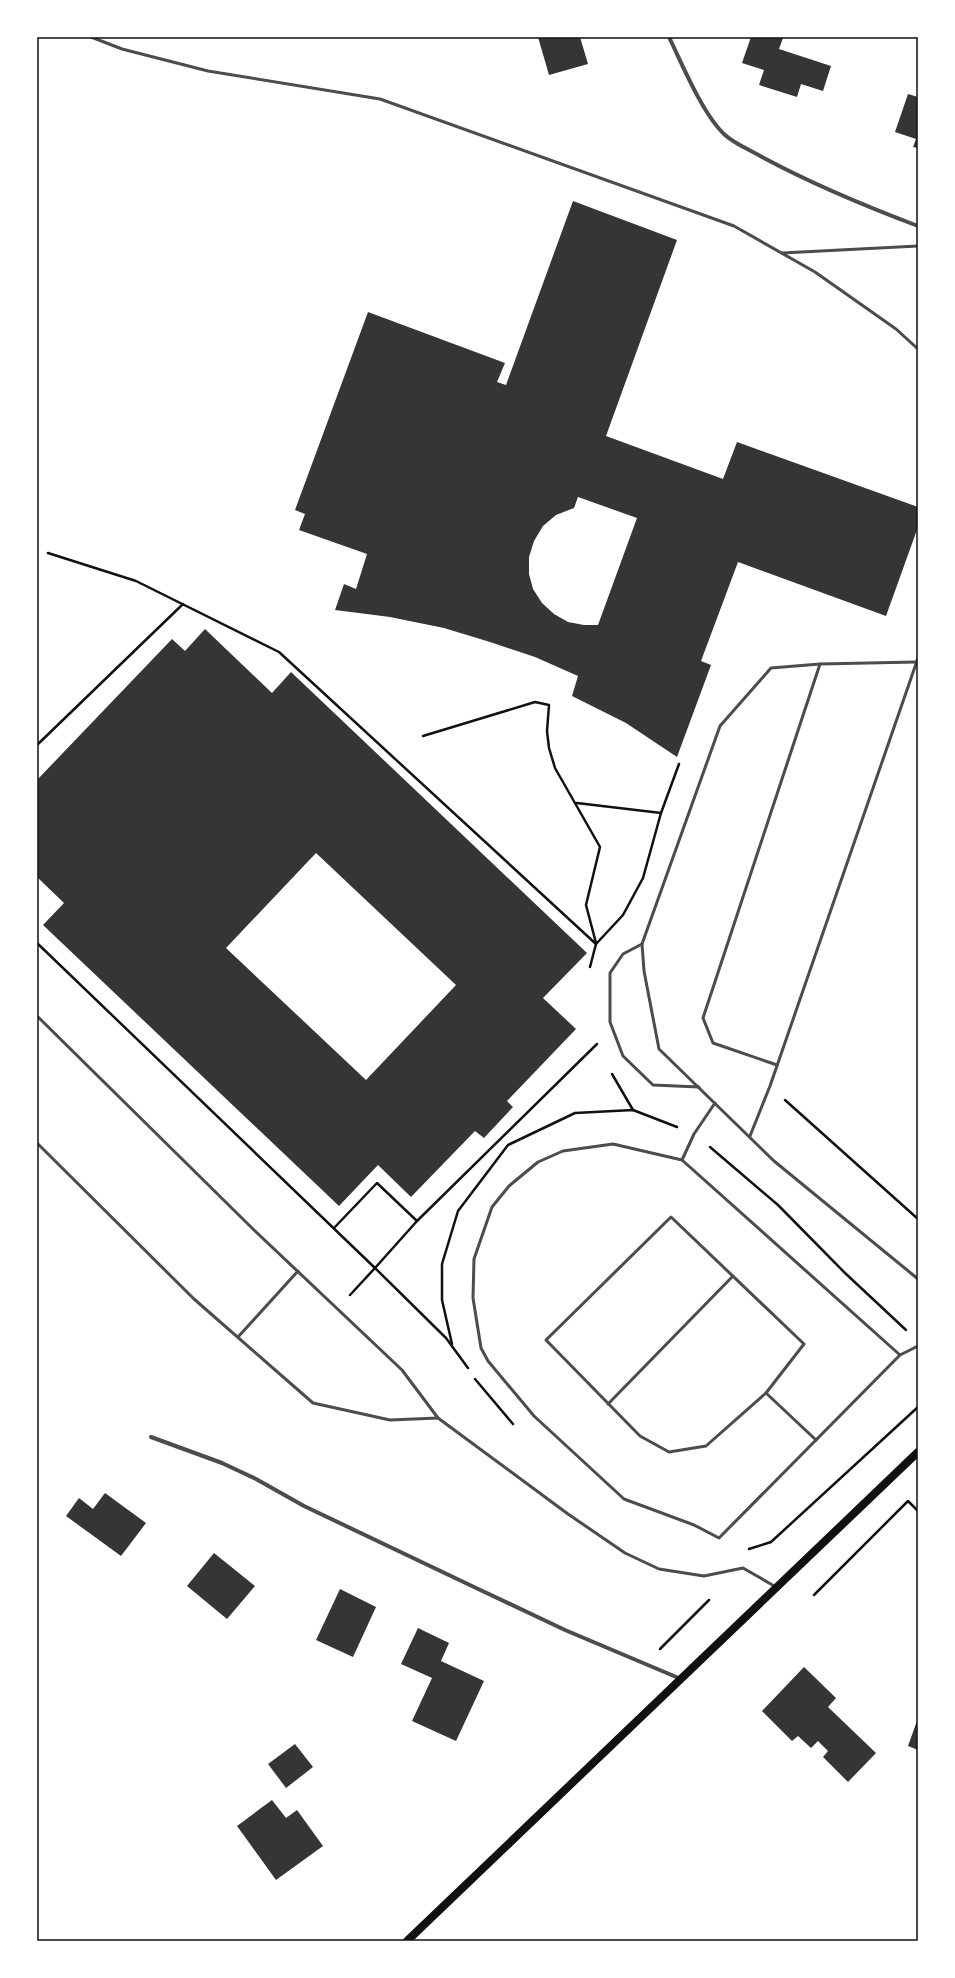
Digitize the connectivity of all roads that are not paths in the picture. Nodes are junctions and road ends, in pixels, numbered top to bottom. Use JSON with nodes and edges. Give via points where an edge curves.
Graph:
{"nodes":[{"id":1,"x":91,"y":37,"type":"edge"},
{"id":2,"x":669,"y":37,"type":"edge"},
{"id":3,"x":918,"y":226,"type":"edge"},
{"id":4,"x":918,"y":246,"type":"edge"},
{"id":5,"x":782,"y":253,"type":"junction"},
{"id":6,"x":918,"y":349,"type":"edge"},
{"id":7,"x":918,"y":658,"type":"edge"},
{"id":8,"x":916,"y":662,"type":"junction"},
{"id":9,"x":820,"y":664,"type":"junction"},
{"id":10,"x":642,"y":944,"type":"junction"},
{"id":11,"x":37,"y":1016,"type":"edge"},
{"id":12,"x":777,"y":1065,"type":"junction"},
{"id":13,"x":698,"y":1087,"type":"junction"},
{"id":14,"x":714,"y":1103,"type":"junction"},
{"id":15,"x":750,"y":1136,"type":"junction"},
{"id":16,"x":37,"y":1143,"type":"edge"},
{"id":17,"x":682,"y":1160,"type":"junction"},
{"id":18,"x":298,"y":1272,"type":"junction"},
{"id":19,"x":733,"y":1276,"type":"junction"},
{"id":20,"x":918,"y":1279,"type":"edge"},
{"id":21,"x":238,"y":1337,"type":"junction"},
{"id":22,"x":918,"y":1346,"type":"edge"},
{"id":23,"x":900,"y":1355,"type":"junction"},
{"id":24,"x":766,"y":1393,"type":"junction"},
{"id":25,"x":608,"y":1404,"type":"junction"},
{"id":26,"x":438,"y":1418,"type":"junction"},
{"id":27,"x":151,"y":1437,"type":"dead end"},
{"id":28,"x":816,"y":1440,"type":"junction"},
{"id":29,"x":918,"y":1452,"type":"edge"},
{"id":30,"x":776,"y":1587,"type":"junction"},
{"id":31,"x":680,"y":1680,"type":"junction"},
{"id":32,"x":407,"y":1941,"type":"edge"}],
"edges":[{"from":1,"to":5,"type":"lane","via":[[122,49],[208,71],[380,99],[734,226]]},
{"from":2,"to":3,"type":"street","via":[[704,106],[725,135],[786,170],[862,205]]},
{"from":4,"to":5,"type":"lane"},
{"from":5,"to":6,"type":"lane","via":[[815,272],[896,329]]},
{"from":7,"to":8,"type":"lane"},
{"from":8,"to":9,"type":"lane"},
{"from":8,"to":12,"type":"lane"},
{"from":9,"to":10,"type":"lane","via":[[770,668],[720,726]]},
{"from":9,"to":12,"type":"lane","via":[[703,1018],[714,1043]]},
{"from":10,"to":13,"type":"lane","via":[[644,971],[659,1049]]},
{"from":10,"to":13,"type":"lane","via":[[623,954],[610,973],[610,1022],[623,1056],[654,1086]]},
{"from":11,"to":18,"type":"lane"},
{"from":12,"to":15,"type":"lane"},
{"from":13,"to":14,"type":"lane"},
{"from":14,"to":15,"type":"lane"},
{"from":14,"to":17,"type":"lane","via":[[694,1134]]},
{"from":15,"to":20,"type":"lane","via":[[774,1161]]},
{"from":16,"to":21,"type":"lane","via":[[194,1299]]},
{"from":17,"to":23,"type":"lane"},
{"from":17,"to":28,"type":"lane","via":[[613,1144],[563,1151],[538,1162],[511,1184],[492,1207],[474,1259],[473,1298],[481,1348],[534,1416],[624,1499],[694,1525],[719,1538]]},
{"from":18,"to":21,"type":"lane"},
{"from":18,"to":26,"type":"lane","via":[[402,1370]]},
{"from":19,"to":24,"type":"lane","via":[[804,1344]]},
{"from":19,"to":25,"type":"lane"},
{"from":19,"to":25,"type":"lane","via":[[671,1217],[546,1340]]},
{"from":21,"to":26,"type":"lane","via":[[313,1403],[390,1420]]},
{"from":22,"to":23,"type":"lane"},
{"from":23,"to":28,"type":"lane"},
{"from":24,"to":25,"type":"lane","via":[[706,1446],[669,1452],[640,1436]]},
{"from":24,"to":28,"type":"lane"},
{"from":26,"to":30,"type":"lane","via":[[625,1554],[659,1569],[704,1576],[744,1568]]},
{"from":27,"to":31,"type":"street","via":[[222,1463],[304,1506],[474,1587]]},
{"from":29,"to":30,"type":"main road"},
{"from":30,"to":31,"type":"main road"},
{"from":31,"to":32,"type":"main road"}]}
